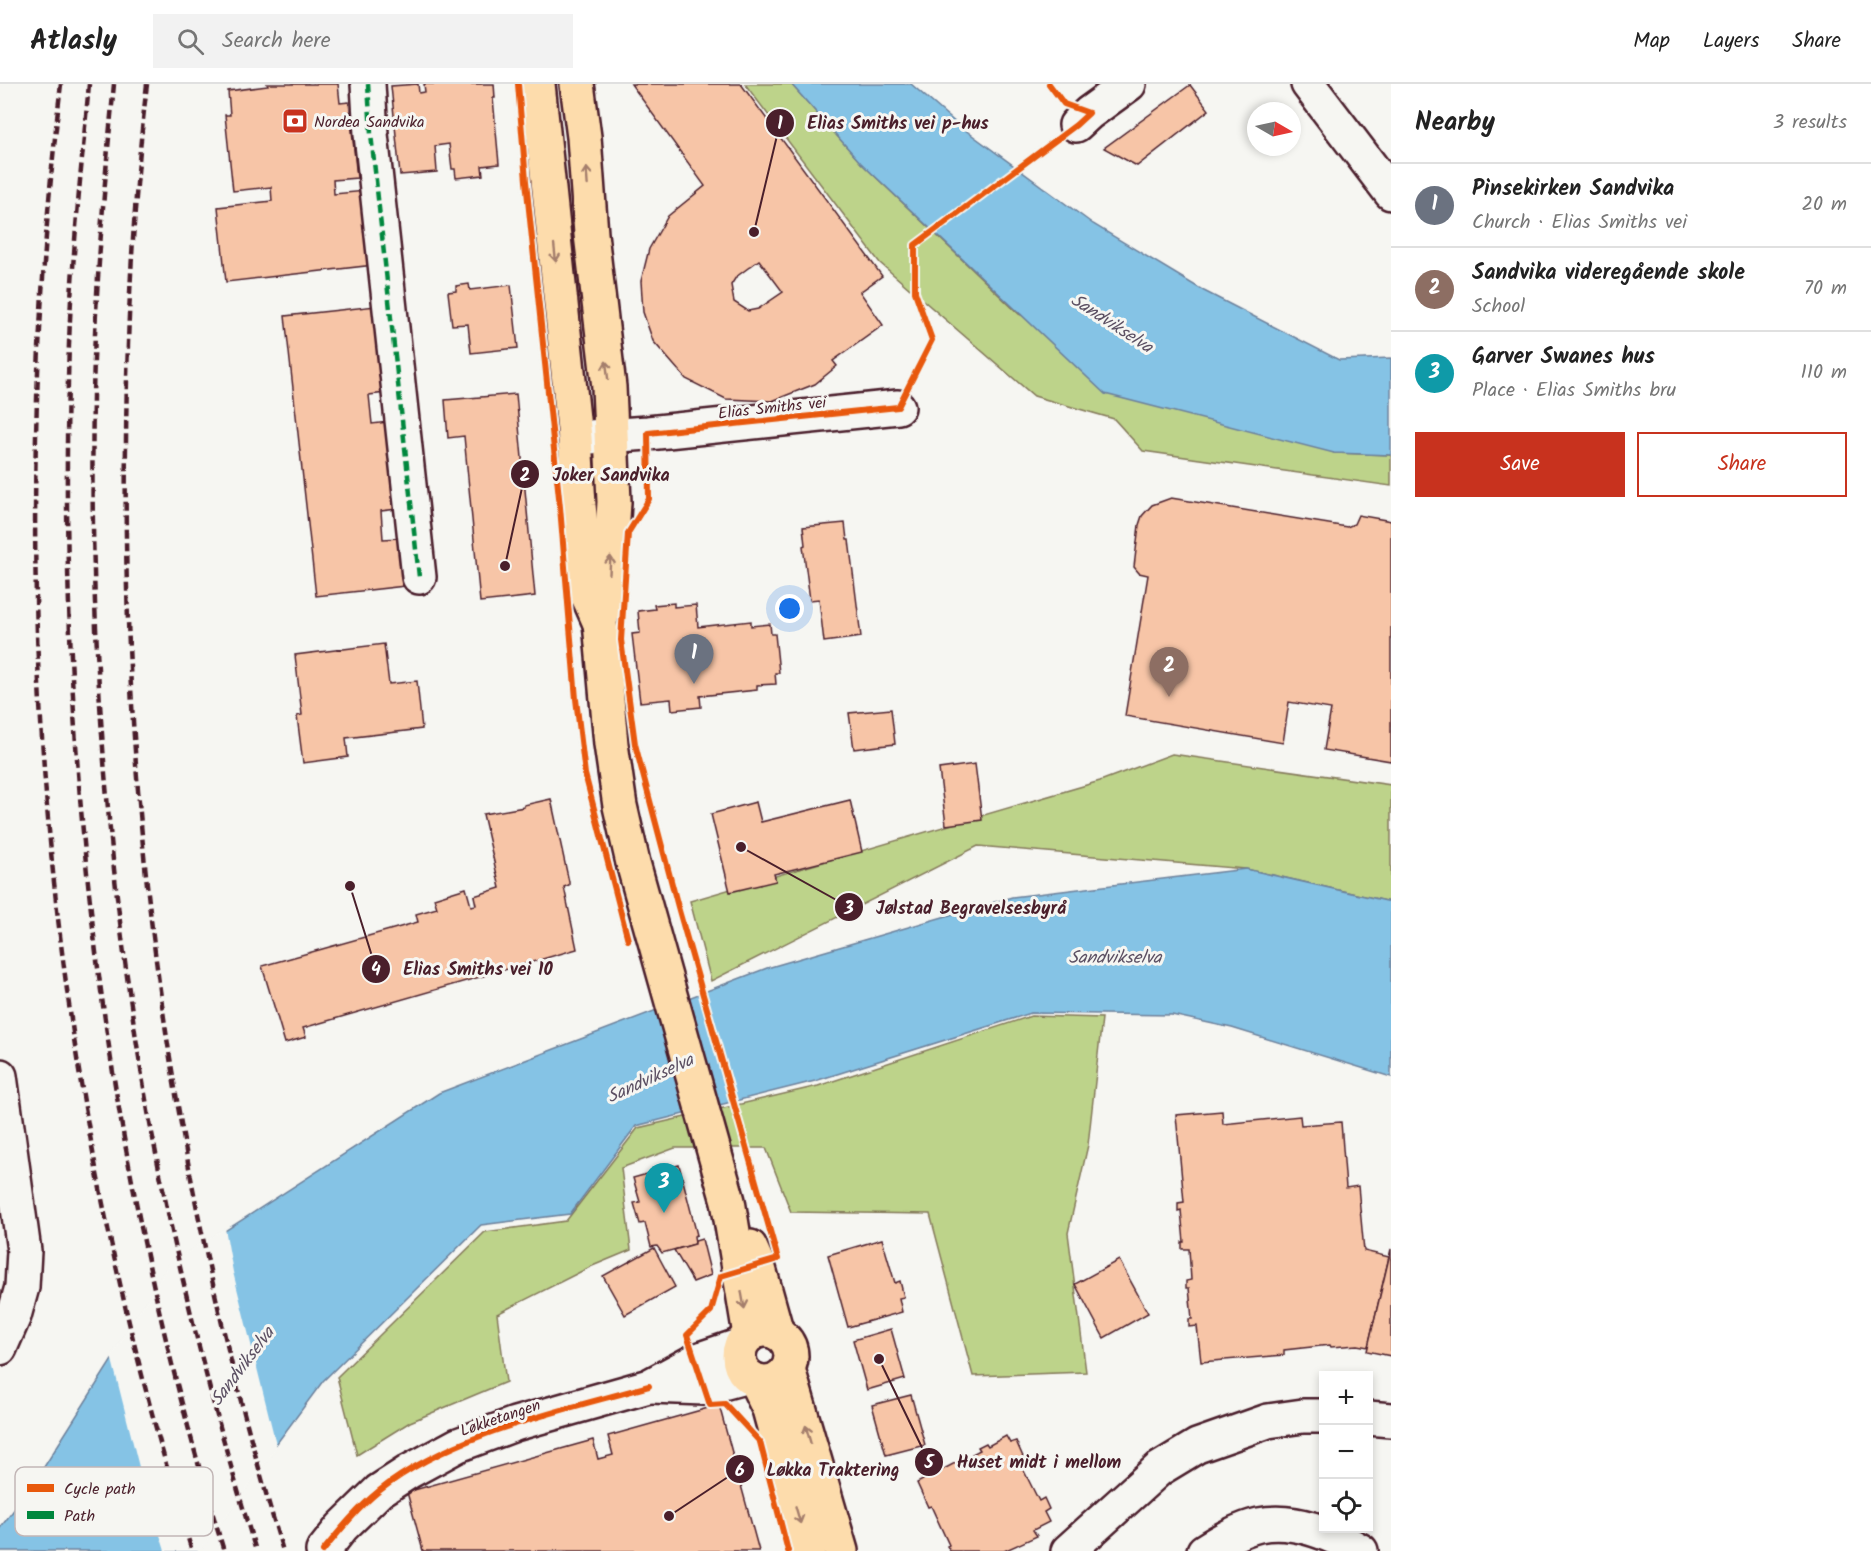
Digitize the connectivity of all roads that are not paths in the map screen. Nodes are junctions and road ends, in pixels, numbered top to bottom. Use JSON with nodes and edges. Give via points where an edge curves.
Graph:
{"nodes":[{"id":1,"x":368,"y":84,"type":"edge"},
{"id":2,"x":538,"y":84,"type":"edge"},
{"id":3,"x":577,"y":84,"type":"edge"},
{"id":4,"x":1129,"y":84,"type":"edge"},
{"id":5,"x":1309,"y":84,"type":"edge"},
{"id":6,"x":1082,"y":119,"type":"dead end"},
{"id":7,"x":1391,"y":193,"type":"edge"},
{"id":8,"x":898,"y":407,"type":"dead end"},
{"id":9,"x":610,"y":437,"type":"junction"},
{"id":10,"x":575,"y":438,"type":"junction"},
{"id":11,"x":418,"y":577,"type":"dead end"},
{"id":12,"x":600,"y":622,"type":"junction"},
{"id":13,"x":0,"y":1076,"type":"edge"},
{"id":14,"x":7,"y":1177,"type":"edge"},
{"id":15,"x":0,"y":1348,"type":"edge"},
{"id":16,"x":754,"y":1354,"type":"junction"},
{"id":17,"x":1319,"y":1416,"type":"edge"},
{"id":18,"x":1373,"y":1418,"type":"edge"},
{"id":19,"x":1391,"y":1420,"type":"edge"},
{"id":20,"x":323,"y":1551,"type":"edge"},
{"id":21,"x":808,"y":1551,"type":"edge"},
{"id":22,"x":841,"y":1551,"type":"edge"},
{"id":23,"x":1068,"y":1551,"type":"edge"},
{"id":24,"x":1204,"y":1551,"type":"edge"},
{"id":25,"x":1361,"y":1551,"type":"edge"}],
"edges":[{"from":1,"to":11,"type":"street"},
{"from":2,"to":10,"type":"main road","one_way":true},
{"from":9,"to":3,"type":"main road","one_way":true,"via":[[609,387]]},
{"from":4,"to":6,"type":"street"},
{"from":5,"to":7,"type":"street"},
{"from":8,"to":9,"type":"street","name":"Elias Smiths vei"},
{"from":9,"to":10,"type":"street","name":"Elias Smiths vei"},
{"from":12,"to":9,"type":"main road","one_way":true,"via":[[609,584],[614,502]]},
{"from":10,"to":12,"type":"main road","via":[[588,596]]},
{"from":12,"to":16,"type":"main road","via":[[620,806],[649,927],[728,1201],[758,1265]]},
{"from":13,"to":14,"type":"street"},
{"from":14,"to":15,"type":"street","via":[[24,1251],[14,1316]]},
{"from":16,"to":20,"type":"street","name":"Løkketangen","via":[[697,1360],[649,1386],[515,1424],[458,1445],[379,1491]]},
{"from":16,"to":21,"type":"main road","one_way":true},
{"from":22,"to":16,"type":"main road","one_way":true,"via":[[788,1369],[791,1355],[787,1343]]},
{"from":17,"to":23,"type":"street","via":[[1268,1421],[1197,1446],[1159,1469]]},
{"from":18,"to":19,"type":"street"},
{"from":24,"to":25,"type":"street","via":[[1257,1525],[1278,1523],[1329,1535]]}]}
